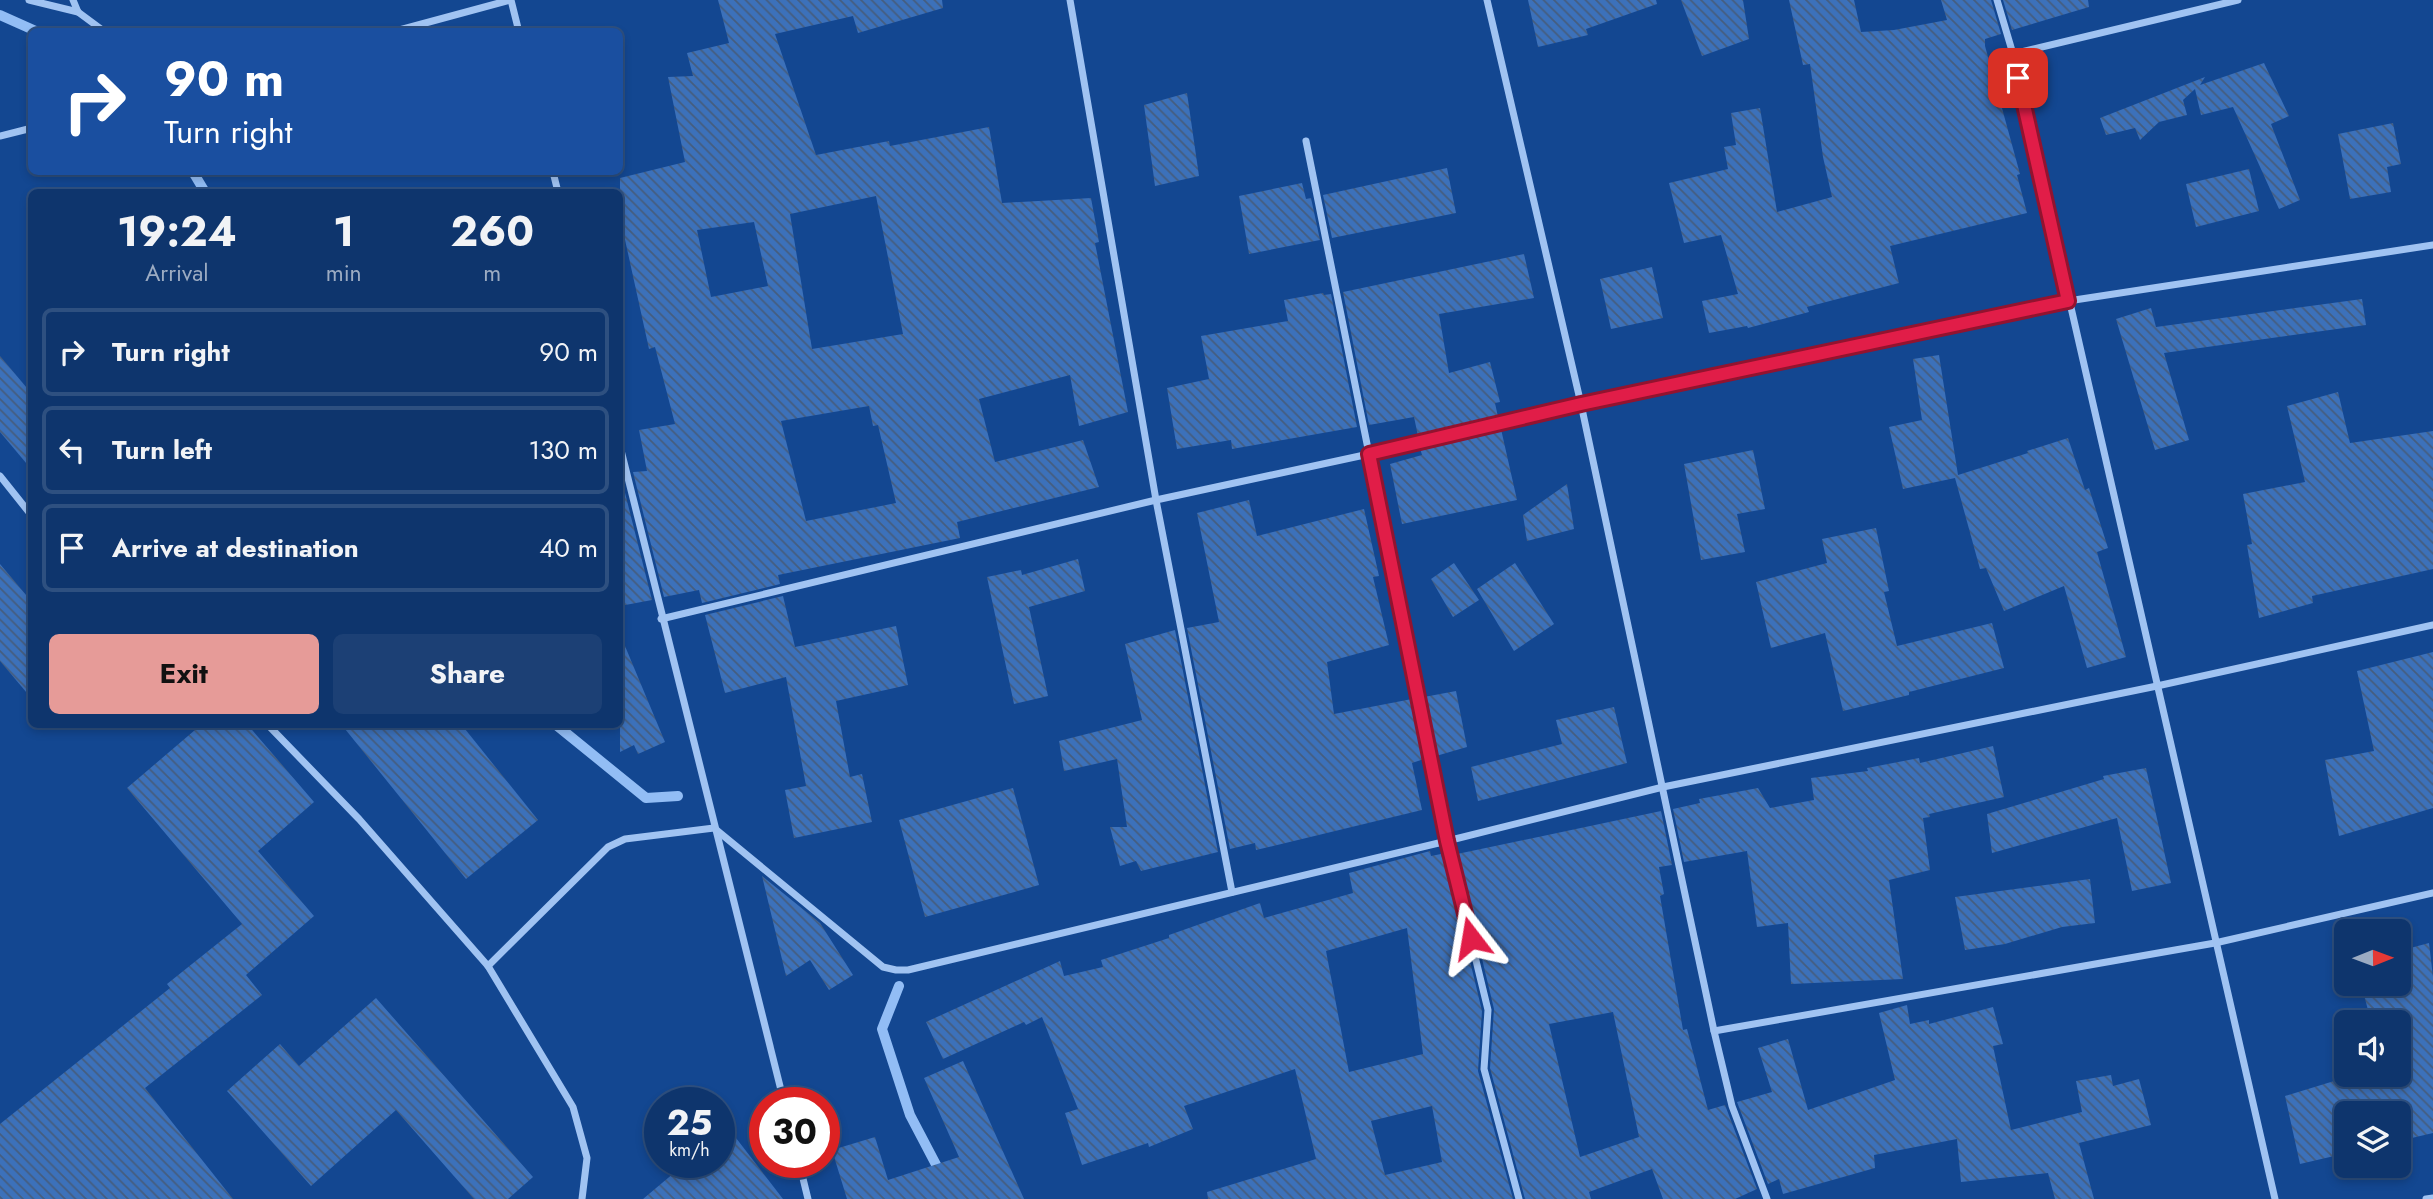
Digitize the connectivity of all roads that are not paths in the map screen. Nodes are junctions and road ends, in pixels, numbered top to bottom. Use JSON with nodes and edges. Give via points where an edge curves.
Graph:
{"nodes":[{"id":1,"x":29,"y":0,"type":"edge"},
{"id":2,"x":74,"y":0,"type":"edge"},
{"id":3,"x":510,"y":0,"type":"edge"},
{"id":4,"x":1070,"y":0,"type":"edge"},
{"id":5,"x":1487,"y":0,"type":"edge"},
{"id":6,"x":1997,"y":0,"type":"edge"},
{"id":7,"x":2238,"y":0,"type":"edge"},
{"id":8,"x":78,"y":12,"type":"junction"},
{"id":9,"x":100,"y":28,"type":"edge"},
{"id":10,"x":407,"y":28,"type":"edge"},
{"id":11,"x":518,"y":28,"type":"edge"},
{"id":12,"x":2013,"y":54,"type":"junction"},
{"id":13,"x":28,"y":129,"type":"edge"},
{"id":14,"x":0,"y":136,"type":"edge"},
{"id":15,"x":1306,"y":141,"type":"dead end"},
{"id":16,"x":2433,"y":245,"type":"edge"},
{"id":17,"x":2068,"y":301,"type":"junction"},
{"id":18,"x":1581,"y":404,"type":"junction"},
{"id":19,"x":1369,"y":454,"type":"junction"},
{"id":20,"x":623,"y":459,"type":"edge"},
{"id":21,"x":0,"y":476,"type":"edge"},
{"id":22,"x":1156,"y":500,"type":"junction"},
{"id":23,"x":28,"y":511,"type":"edge"},
{"id":24,"x":661,"y":619,"type":"junction"},
{"id":25,"x":2433,"y":625,"type":"edge"},
{"id":26,"x":2157,"y":686,"type":"junction"},
{"id":27,"x":271,"y":728,"type":"edge"},
{"id":28,"x":1663,"y":787,"type":"junction"},
{"id":29,"x":714,"y":828,"type":"junction"},
{"id":30,"x":1447,"y":841,"type":"junction"},
{"id":31,"x":1232,"y":892,"type":"junction"},
{"id":32,"x":2433,"y":893,"type":"edge"},
{"id":33,"x":2215,"y":943,"type":"junction"},
{"id":34,"x":488,"y":966,"type":"junction"},
{"id":35,"x":1714,"y":1031,"type":"junction"},
{"id":36,"x":780,"y":1087,"type":"edge"},
{"id":37,"x":803,"y":1178,"type":"edge"},
{"id":38,"x":2433,"y":1198,"type":"edge"},
{"id":39,"x":582,"y":1199,"type":"edge"},
{"id":40,"x":808,"y":1199,"type":"edge"},
{"id":41,"x":1519,"y":1199,"type":"edge"},
{"id":42,"x":1766,"y":1199,"type":"edge"},
{"id":43,"x":2275,"y":1199,"type":"edge"},
{"id":44,"x":2426,"y":1199,"type":"edge"}],
"edges":[{"from":1,"to":8,"type":"street"},
{"from":2,"to":8,"type":"street"},
{"from":3,"to":10,"type":"street"},
{"from":3,"to":11,"type":"street"},
{"from":4,"to":22,"type":"street"},
{"from":5,"to":18,"type":"street"},
{"from":6,"to":12,"type":"street"},
{"from":7,"to":12,"type":"street"},
{"from":8,"to":9,"type":"street"},
{"from":12,"to":17,"type":"street"},
{"from":13,"to":14,"type":"street"},
{"from":15,"to":19,"type":"street"},
{"from":16,"to":17,"type":"street"},
{"from":17,"to":18,"type":"street"},
{"from":17,"to":26,"type":"street"},
{"from":18,"to":19,"type":"street"},
{"from":18,"to":28,"type":"street"},
{"from":19,"to":22,"type":"street"},
{"from":19,"to":30,"type":"street"},
{"from":20,"to":24,"type":"street"},
{"from":21,"to":23,"type":"street"},
{"from":22,"to":24,"type":"street"},
{"from":22,"to":31,"type":"street"},
{"from":24,"to":29,"type":"street"},
{"from":25,"to":26,"type":"street"},
{"from":26,"to":28,"type":"street"},
{"from":26,"to":33,"type":"street"},
{"from":27,"to":34,"type":"street","via":[[359,819]]},
{"from":28,"to":30,"type":"street"},
{"from":28,"to":35,"type":"street"},
{"from":29,"to":31,"type":"street","via":[[883,967],[896,971]]},
{"from":29,"to":34,"type":"street","via":[[625,839],[608,847]]},
{"from":29,"to":36,"type":"street"},
{"from":30,"to":31,"type":"street"},
{"from":30,"to":41,"type":"street","via":[[1488,1010],[1483,1069]]},
{"from":32,"to":33,"type":"street"},
{"from":33,"to":35,"type":"street"},
{"from":33,"to":43,"type":"street"},
{"from":34,"to":39,"type":"street","via":[[573,1107],[587,1157]]},
{"from":35,"to":42,"type":"street","via":[[1732,1107]]},
{"from":37,"to":40,"type":"street"},
{"from":38,"to":44,"type":"street"}]}
